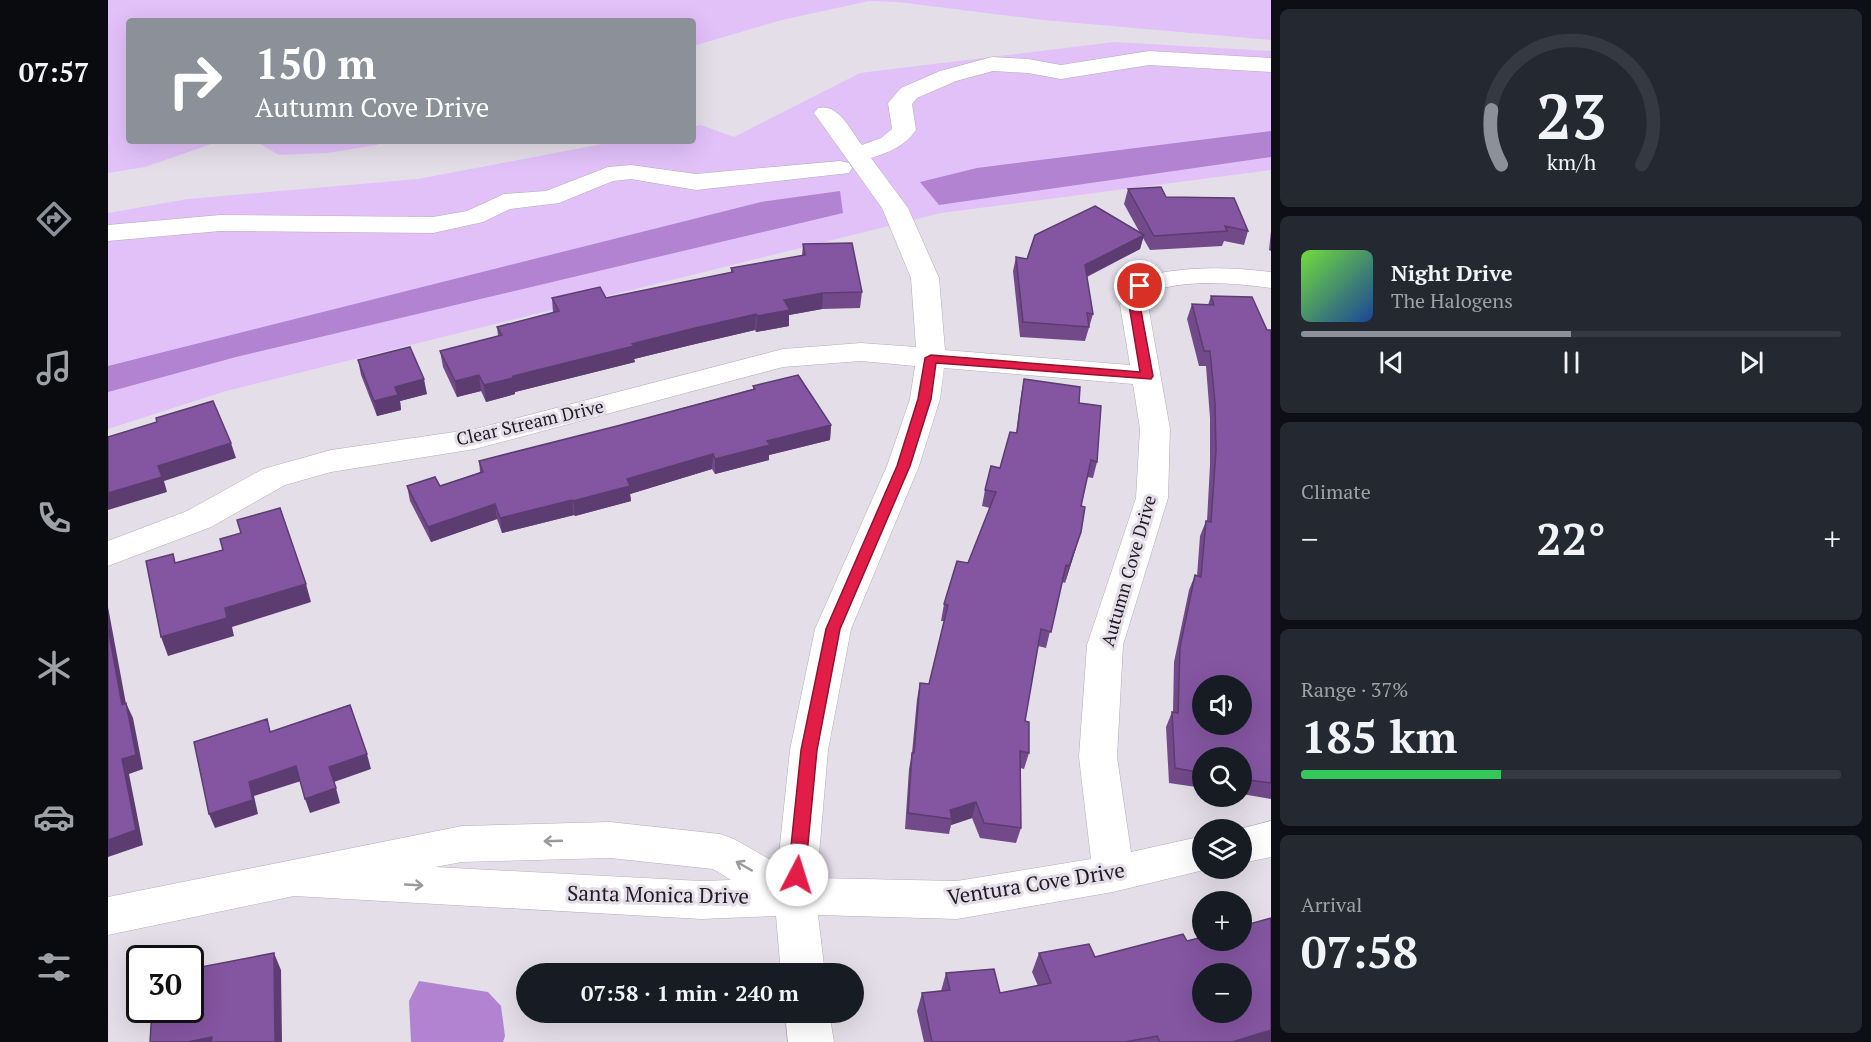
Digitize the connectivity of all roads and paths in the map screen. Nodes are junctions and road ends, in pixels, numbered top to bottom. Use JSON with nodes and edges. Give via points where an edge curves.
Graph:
{"nodes":[{"id":1,"x":1271,"y":65,"type":"edge"},
{"id":2,"x":826,"y":112,"type":"dead end"},
{"id":3,"x":848,"y":161,"type":"junction"},
{"id":4,"x":108,"y":233,"type":"edge"},
{"id":5,"x":1271,"y":280,"type":"edge"},
{"id":6,"x":931,"y":358,"type":"junction"},
{"id":7,"x":1147,"y":376,"type":"junction"},
{"id":8,"x":108,"y":554,"type":"edge"},
{"id":9,"x":1271,"y":839,"type":"edge"},
{"id":10,"x":1252,"y":843,"type":"edge"},
{"id":11,"x":1192,"y":856,"type":"edge"},
{"id":12,"x":1113,"y":874,"type":"junction"},
{"id":13,"x":293,"y":878,"type":"junction"},
{"id":14,"x":795,"y":896,"type":"junction"},
{"id":15,"x":108,"y":916,"type":"edge"},
{"id":16,"x":802,"y":963,"type":"edge"},
{"id":17,"x":808,"y":1023,"type":"edge"},
{"id":18,"x":811,"y":1042,"type":"edge"}],
"edges":[{"from":1,"to":3,"type":"street","via":[[1149,58],[1061,72],[992,64],[948,76],[909,93],[900,103],[904,130],[901,135]]},
{"from":2,"to":3,"type":"street"},
{"from":3,"to":4,"type":"street","via":[[696,182],[631,172],[608,174],[550,198],[504,202],[474,217],[433,225],[220,223]]},
{"from":3,"to":6,"type":"street","via":[[895,208],[925,278]]},
{"from":5,"to":7,"type":"street","name":"Autumn Cove Drive","via":[[1193,274],[1140,286],[1134,305]]},
{"from":6,"to":7,"type":"street"},
{"from":6,"to":8,"type":"street","name":"Clear Stream Drive","via":[[861,352],[783,358],[475,439],[331,461],[274,477],[200,519]]},
{"from":6,"to":14,"type":"street","via":[[925,399],[903,466],[833,629],[809,750]]},
{"from":7,"to":12,"type":"street","name":"Autumn Cove Drive","via":[[1155,429],[1152,498],[1105,645],[1098,757]]},
{"from":9,"to":10,"type":"street"},
{"from":11,"to":12,"type":"street","name":"Ventura Cove Drive"},
{"from":12,"to":14,"type":"street","name":"Ventura Cove Drive","via":[[957,900]]},
{"from":13,"to":14,"type":"street","name":"Santa Monica Drive","one_way":true,"via":[[701,900]]},
{"from":14,"to":13,"type":"street","name":"Santa Monica Drive","one_way":true,"via":[[720,852],[610,840],[462,844]]},
{"from":13,"to":15,"type":"street","name":"Santa Monica Drive"},
{"from":14,"to":16,"type":"street"},
{"from":17,"to":18,"type":"street"}]}
